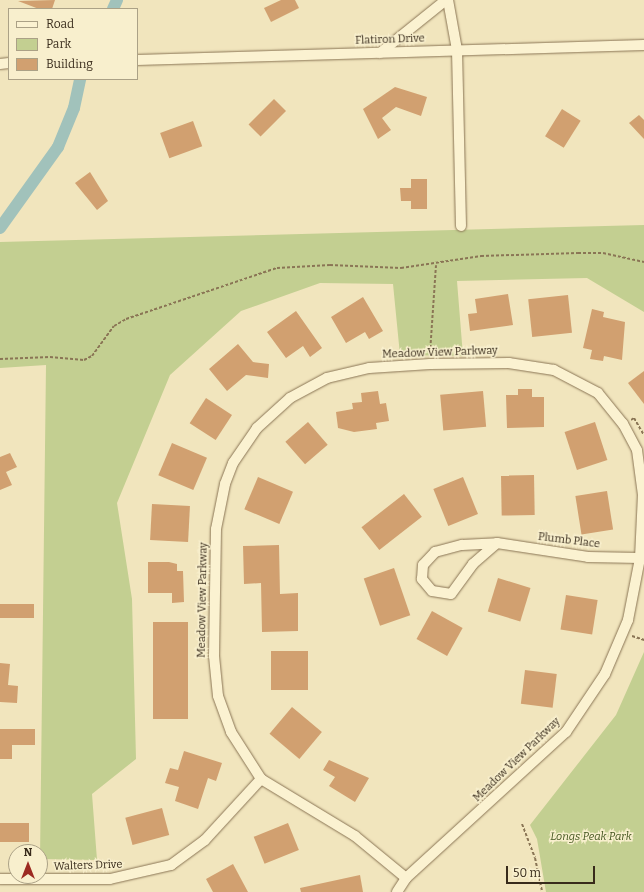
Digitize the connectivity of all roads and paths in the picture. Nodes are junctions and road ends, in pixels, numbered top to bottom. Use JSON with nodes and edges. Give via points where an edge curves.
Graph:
{"nodes":[{"id":1,"x":447,"y":0,"type":"edge"},
{"id":2,"x":644,"y":45,"type":"edge"},
{"id":3,"x":458,"y":50,"type":"junction"},
{"id":4,"x":380,"y":53,"type":"junction"},
{"id":5,"x":138,"y":60,"type":"edge"},
{"id":6,"x":461,"y":226,"type":"dead end"},
{"id":7,"x":644,"y":262,"type":"edge"},
{"id":8,"x":436,"y":265,"type":"junction"},
{"id":9,"x":430,"y":347,"type":"dead end"},
{"id":10,"x":0,"y":359,"type":"edge"},
{"id":11,"x":634,"y":418,"type":"dead end"},
{"id":12,"x":644,"y":435,"type":"edge"},
{"id":13,"x":497,"y":543,"type":"junction"},
{"id":14,"x":640,"y":558,"type":"junction"},
{"id":15,"x":261,"y":779,"type":"junction"},
{"id":16,"x":522,"y":824,"type":"dead end"},
{"id":17,"x":406,"y":878,"type":"junction"},
{"id":18,"x":0,"y":879,"type":"edge"},
{"id":19,"x":397,"y":892,"type":"edge"},
{"id":20,"x":542,"y":892,"type":"edge"}],
"edges":[{"from":1,"to":3,"type":"street"},
{"from":1,"to":4,"type":"street"},
{"from":2,"to":3,"type":"street","name":"Flatiron Drive"},
{"from":3,"to":4,"type":"street","name":"Flatiron Drive"},
{"from":3,"to":6,"type":"street"},
{"from":4,"to":5,"type":"street","name":"Flatiron Drive"},
{"from":7,"to":8,"type":"path","via":[[603,253],[578,253],[481,256]]},
{"from":8,"to":9,"type":"path"},
{"from":8,"to":10,"type":"path","via":[[401,268],[317,265],[277,268],[126,319],[114,326],[92,356],[84,360],[50,357]]},
{"from":11,"to":12,"type":"path"},
{"from":13,"to":13,"type":"street","name":"Plumb Place","via":[[462,545],[435,552],[423,565],[422,579],[432,591],[451,594],[473,564]]},
{"from":13,"to":14,"type":"street","name":"Plumb Place","via":[[588,557]]},
{"from":14,"to":15,"type":"street","name":"Meadow View Parkway","via":[[643,495],[637,450],[613,410],[598,393],[577,380],[554,370],[517,363],[369,368],[327,378],[290,398],[257,428],[233,463],[219,506],[216,529],[214,656],[218,696],[232,732]]},
{"from":14,"to":17,"type":"street","name":"Meadow View Parkway","via":[[623,634],[605,674],[566,732]]},
{"from":15,"to":17,"type":"street","name":"Meadow View Parkway","via":[[355,836]]},
{"from":15,"to":18,"type":"street","name":"Walters Drive","via":[[205,840],[171,865],[110,879]]},
{"from":16,"to":20,"type":"path","via":[[535,858]]},
{"from":17,"to":19,"type":"street","name":"Meadow View Parkway"}]}
